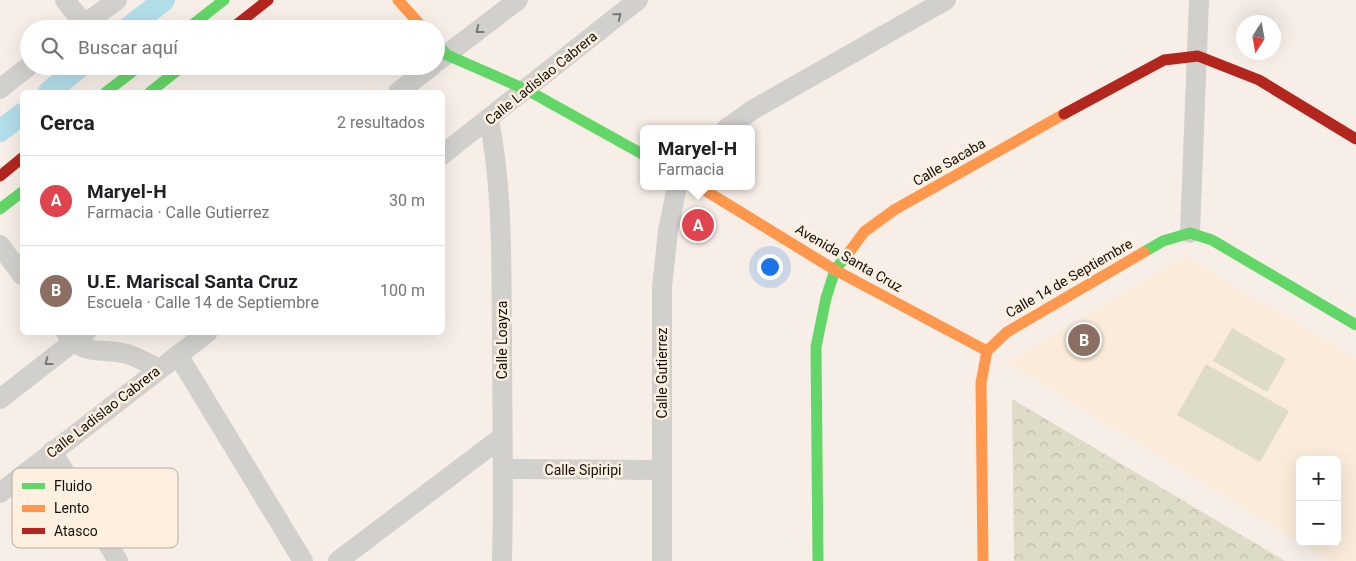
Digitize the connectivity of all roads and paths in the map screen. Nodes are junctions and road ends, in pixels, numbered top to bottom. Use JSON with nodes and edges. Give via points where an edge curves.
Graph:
{"nodes":[{"id":1,"x":65,"y":0,"type":"edge"},
{"id":2,"x":117,"y":0,"type":"edge"},
{"id":3,"x":224,"y":0,"type":"edge"},
{"id":4,"x":268,"y":0,"type":"edge"},
{"id":5,"x":398,"y":0,"type":"edge"},
{"id":6,"x":518,"y":0,"type":"edge"},
{"id":7,"x":638,"y":0,"type":"edge"},
{"id":8,"x":946,"y":0,"type":"edge"},
{"id":9,"x":1199,"y":0,"type":"edge"},
{"id":10,"x":77,"y":20,"type":"edge"},
{"id":11,"x":90,"y":20,"type":"edge"},
{"id":12,"x":198,"y":20,"type":"edge"},
{"id":13,"x":242,"y":20,"type":"edge"},
{"id":14,"x":416,"y":20,"type":"edge"},
{"id":15,"x":445,"y":52,"type":"edge"},
{"id":16,"x":1198,"y":56,"type":"junction"},
{"id":17,"x":445,"y":60,"type":"edge"},
{"id":18,"x":20,"y":73,"type":"edge"},
{"id":19,"x":128,"y":75,"type":"edge"},
{"id":20,"x":172,"y":75,"type":"edge"},
{"id":21,"x":417,"y":75,"type":"edge"},
{"id":22,"x":0,"y":89,"type":"edge"},
{"id":23,"x":109,"y":90,"type":"edge"},
{"id":24,"x":153,"y":90,"type":"edge"},
{"id":25,"x":400,"y":90,"type":"edge"},
{"id":26,"x":527,"y":90,"type":"junction"},
{"id":27,"x":489,"y":120,"type":"junction"},
{"id":28,"x":732,"y":125,"type":"edge"},
{"id":29,"x":1356,"y":139,"type":"edge"},
{"id":30,"x":445,"y":153,"type":"edge"},
{"id":31,"x":640,"y":153,"type":"edge"},
{"id":32,"x":20,"y":160,"type":"edge"},
{"id":33,"x":0,"y":176,"type":"edge"},
{"id":34,"x":676,"y":190,"type":"edge"},
{"id":35,"x":705,"y":190,"type":"edge"},
{"id":36,"x":20,"y":194,"type":"edge"},
{"id":37,"x":0,"y":209,"type":"edge"},
{"id":38,"x":1190,"y":233,"type":"junction"},
{"id":39,"x":0,"y":245,"type":"edge"},
{"id":40,"x":835,"y":270,"type":"junction"},
{"id":41,"x":20,"y":272,"type":"edge"},
{"id":42,"x":1356,"y":325,"type":"edge"},
{"id":43,"x":204,"y":335,"type":"edge"},
{"id":44,"x":75,"y":336,"type":"edge"},
{"id":45,"x":987,"y":351,"type":"junction"},
{"id":46,"x":178,"y":355,"type":"junction"},
{"id":47,"x":159,"y":369,"type":"junction"},
{"id":48,"x":0,"y":399,"type":"edge"},
{"id":49,"x":502,"y":437,"type":"junction"},
{"id":50,"x":52,"y":451,"type":"junction"},
{"id":51,"x":31,"y":468,"type":"edge"},
{"id":52,"x":62,"y":468,"type":"edge"},
{"id":53,"x":504,"y":470,"type":"junction"},
{"id":54,"x":661,"y":470,"type":"junction"},
{"id":55,"x":12,"y":483,"type":"edge"},
{"id":56,"x":0,"y":493,"type":"edge"},
{"id":57,"x":110,"y":548,"type":"edge"},
{"id":58,"x":118,"y":561,"type":"edge"},
{"id":59,"x":303,"y":561,"type":"edge"},
{"id":60,"x":338,"y":561,"type":"edge"},
{"id":61,"x":502,"y":561,"type":"edge"},
{"id":62,"x":662,"y":561,"type":"edge"},
{"id":63,"x":818,"y":561,"type":"edge"},
{"id":64,"x":983,"y":561,"type":"edge"}],
"edges":[{"from":1,"to":10,"type":"street"},
{"from":2,"to":11,"type":"street"},
{"from":3,"to":12,"type":"main road"},
{"from":4,"to":13,"type":"main road"},
{"from":5,"to":14,"type":"main road"},
{"from":6,"to":15,"type":"street","one_way":true},
{"from":26,"to":7,"type":"street","name":"Calle Ladislao Cabrera","one_way":true},
{"from":8,"to":28,"type":"street","via":[[754,109]]},
{"from":9,"to":16,"type":"street"},
{"from":16,"to":29,"type":"main road","name":"Calle Sacaba","via":[[1258,80]]},
{"from":16,"to":38,"type":"street"},
{"from":16,"to":40,"type":"main road","name":"Calle Sacaba","via":[[1164,60],[894,210],[864,232]]},
{"from":17,"to":26,"type":"main road"},
{"from":18,"to":22,"type":"street"},
{"from":19,"to":23,"type":"main road"},
{"from":20,"to":24,"type":"main road"},
{"from":21,"to":25,"type":"street"},
{"from":26,"to":27,"type":"street","name":"Calle Ladislao Cabrera"},
{"from":26,"to":31,"type":"main road"},
{"from":27,"to":30,"type":"street","name":"Calle Ladislao Cabrera"},
{"from":27,"to":49,"type":"street","name":"Calle Loayza","via":[[501,204]]},
{"from":32,"to":33,"type":"main road"},
{"from":34,"to":54,"type":"street","name":"Calle Gutierrez","via":[[662,288]]},
{"from":35,"to":40,"type":"main road","name":"Avenida Santa Cruz"},
{"from":36,"to":37,"type":"main road"},
{"from":38,"to":42,"type":"main road","via":[[1212,240]]},
{"from":38,"to":45,"type":"main road","name":"Calle 14 de Septiembre","via":[[1154,246],[1007,332]]},
{"from":39,"to":41,"type":"street"},
{"from":40,"to":45,"type":"main road","name":"Avenida Santa Cruz"},
{"from":40,"to":63,"type":"main road","name":"Calle Sacaba","via":[[816,347]]},
{"from":43,"to":46,"type":"street","name":"Calle Ladislao Cabrera"},
{"from":44,"to":47,"type":"street","via":[[91,350],[126,353]]},
{"from":44,"to":48,"type":"street","one_way":true},
{"from":45,"to":64,"type":"main road","via":[[981,383]]},
{"from":46,"to":47,"type":"street","name":"Calle Ladislao Cabrera"},
{"from":46,"to":59,"type":"street"},
{"from":47,"to":50,"type":"street","name":"Calle Ladislao Cabrera"},
{"from":49,"to":53,"type":"street","name":"Calle Loayza"},
{"from":49,"to":60,"type":"street"},
{"from":50,"to":51,"type":"street","name":"Calle Ladislao Cabrera"},
{"from":50,"to":52,"type":"street"},
{"from":53,"to":54,"type":"street","name":"Calle Sipiripi"},
{"from":53,"to":61,"type":"street","name":"Calle Loayza"},
{"from":54,"to":62,"type":"street","name":"Calle Gutierrez"},
{"from":55,"to":56,"type":"street","name":"Calle Ladislao Cabrera"},
{"from":57,"to":58,"type":"street"}]}
